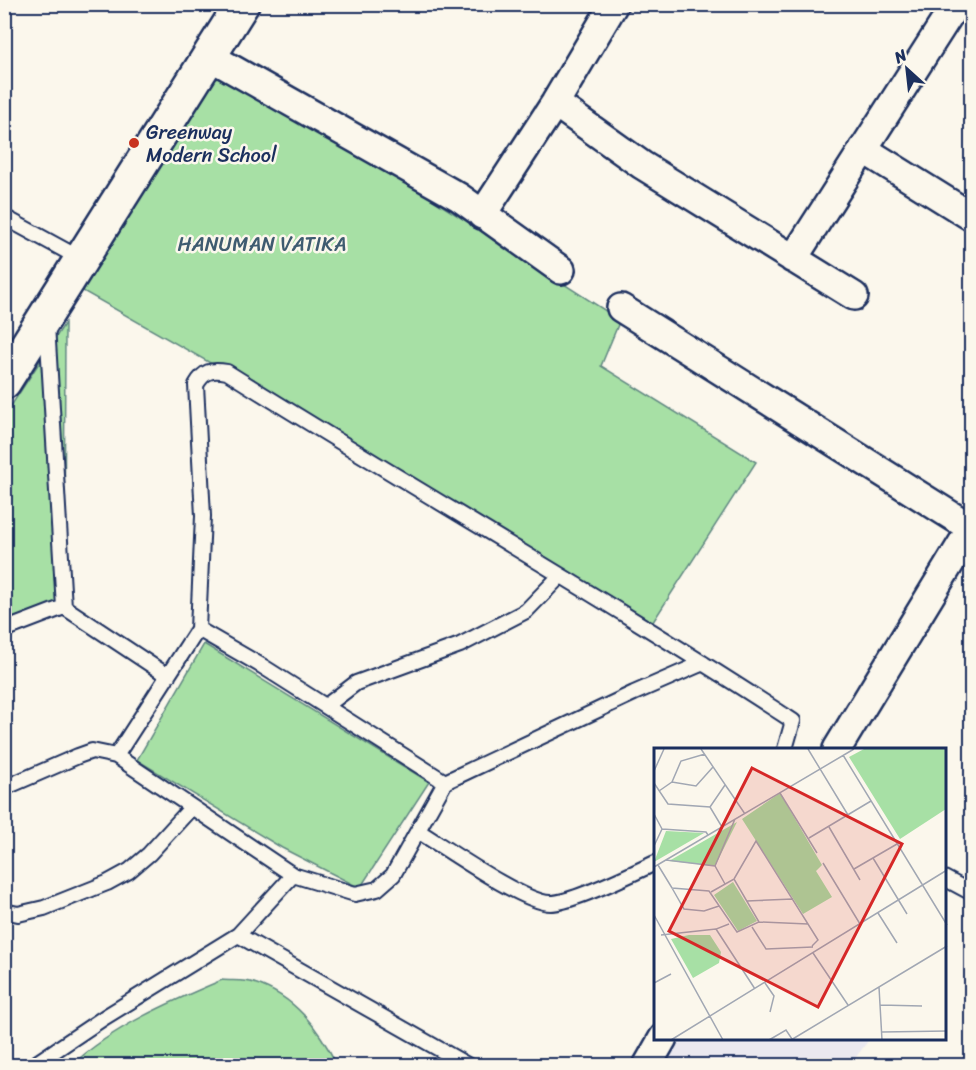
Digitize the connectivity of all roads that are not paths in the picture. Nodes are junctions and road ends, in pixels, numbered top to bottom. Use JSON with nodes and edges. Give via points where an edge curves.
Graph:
{"nodes":[{"id":1,"x":242,"y":4,"type":"edge"},
{"id":2,"x":615,"y":4,"type":"edge"},
{"id":3,"x":954,"y":14,"type":"edge"},
{"id":4,"x":209,"y":56,"type":"junction"},
{"id":5,"x":555,"y":103,"type":"junction"},
{"id":6,"x":863,"y":149,"type":"junction"},
{"id":7,"x":482,"y":215,"type":"junction"},
{"id":8,"x":4,"y":217,"type":"edge"},
{"id":9,"x":972,"y":217,"type":"edge"},
{"id":10,"x":793,"y":259,"type":"junction"},
{"id":11,"x":81,"y":260,"type":"junction"},
{"id":12,"x":561,"y":270,"type":"dead end"},
{"id":13,"x":854,"y":296,"type":"dead end"},
{"id":14,"x":621,"y":308,"type":"dead end"},
{"id":15,"x":46,"y":315,"type":"junction"},
{"id":16,"x":4,"y":382,"type":"edge"},
{"id":17,"x":971,"y":527,"type":"edge"},
{"id":18,"x":560,"y":576,"type":"junction"},
{"id":19,"x":64,"y":607,"type":"junction"},
{"id":20,"x":198,"y":629,"type":"junction"},
{"id":21,"x":4,"y":630,"type":"edge"},
{"id":22,"x":703,"y":663,"type":"junction"},
{"id":23,"x":168,"y":676,"type":"junction"},
{"id":24,"x":326,"y":706,"type":"junction"},
{"id":25,"x":785,"y":748,"type":"edge"},
{"id":26,"x":838,"y":748,"type":"edge"},
{"id":27,"x":116,"y":756,"type":"junction"},
{"id":28,"x":445,"y":783,"type":"junction"},
{"id":29,"x":4,"y":788,"type":"edge"},
{"id":30,"x":191,"y":807,"type":"junction"},
{"id":31,"x":418,"y":831,"type":"junction"},
{"id":32,"x":654,"y":863,"type":"edge"},
{"id":33,"x":293,"y":875,"type":"junction"},
{"id":34,"x":946,"y":879,"type":"edge"},
{"id":35,"x":972,"y":893,"type":"edge"},
{"id":36,"x":4,"y":911,"type":"edge"},
{"id":37,"x":238,"y":935,"type":"junction"},
{"id":38,"x":662,"y":1040,"type":"edge"},
{"id":39,"x":32,"y":1065,"type":"edge"},
{"id":40,"x":469,"y":1065,"type":"edge"},
{"id":41,"x":647,"y":1065,"type":"edge"}],
"edges":[{"from":1,"to":4,"type":"street"},
{"from":2,"to":5,"type":"street"},
{"from":3,"to":6,"type":"street"},
{"from":4,"to":7,"type":"street","via":[[459,196]]},
{"from":4,"to":11,"type":"street"},
{"from":5,"to":7,"type":"street"},
{"from":5,"to":10,"type":"street","via":[[642,165]]},
{"from":6,"to":9,"type":"street"},
{"from":6,"to":10,"type":"street"},
{"from":7,"to":12,"type":"street"},
{"from":8,"to":11,"type":"lane"},
{"from":10,"to":13,"type":"street"},
{"from":11,"to":15,"type":"street"},
{"from":14,"to":17,"type":"street"},
{"from":15,"to":16,"type":"street"},
{"from":15,"to":19,"type":"lane"},
{"from":17,"to":26,"type":"street"},
{"from":18,"to":20,"type":"lane","via":[[227,372],[213,369],[202,374],[196,385],[203,516]]},
{"from":18,"to":22,"type":"lane"},
{"from":18,"to":24,"type":"lane","via":[[526,611],[460,645],[356,684]]},
{"from":19,"to":21,"type":"lane"},
{"from":19,"to":23,"type":"lane"},
{"from":20,"to":23,"type":"lane"},
{"from":20,"to":24,"type":"lane"},
{"from":22,"to":25,"type":"lane","via":[[793,721]]},
{"from":22,"to":28,"type":"lane"},
{"from":23,"to":27,"type":"lane"},
{"from":24,"to":28,"type":"lane"},
{"from":27,"to":29,"type":"lane","via":[[92,751]]},
{"from":27,"to":30,"type":"lane"},
{"from":28,"to":31,"type":"lane"},
{"from":30,"to":33,"type":"lane"},
{"from":30,"to":36,"type":"lane","via":[[129,871],[44,908],[18,914]]},
{"from":31,"to":32,"type":"lane","via":[[524,896],[551,903]]},
{"from":31,"to":33,"type":"lane","via":[[393,875],[376,889],[356,894]]},
{"from":33,"to":37,"type":"lane"},
{"from":34,"to":35,"type":"lane"},
{"from":37,"to":39,"type":"lane"},
{"from":37,"to":40,"type":"lane"},
{"from":38,"to":41,"type":"street"}]}
